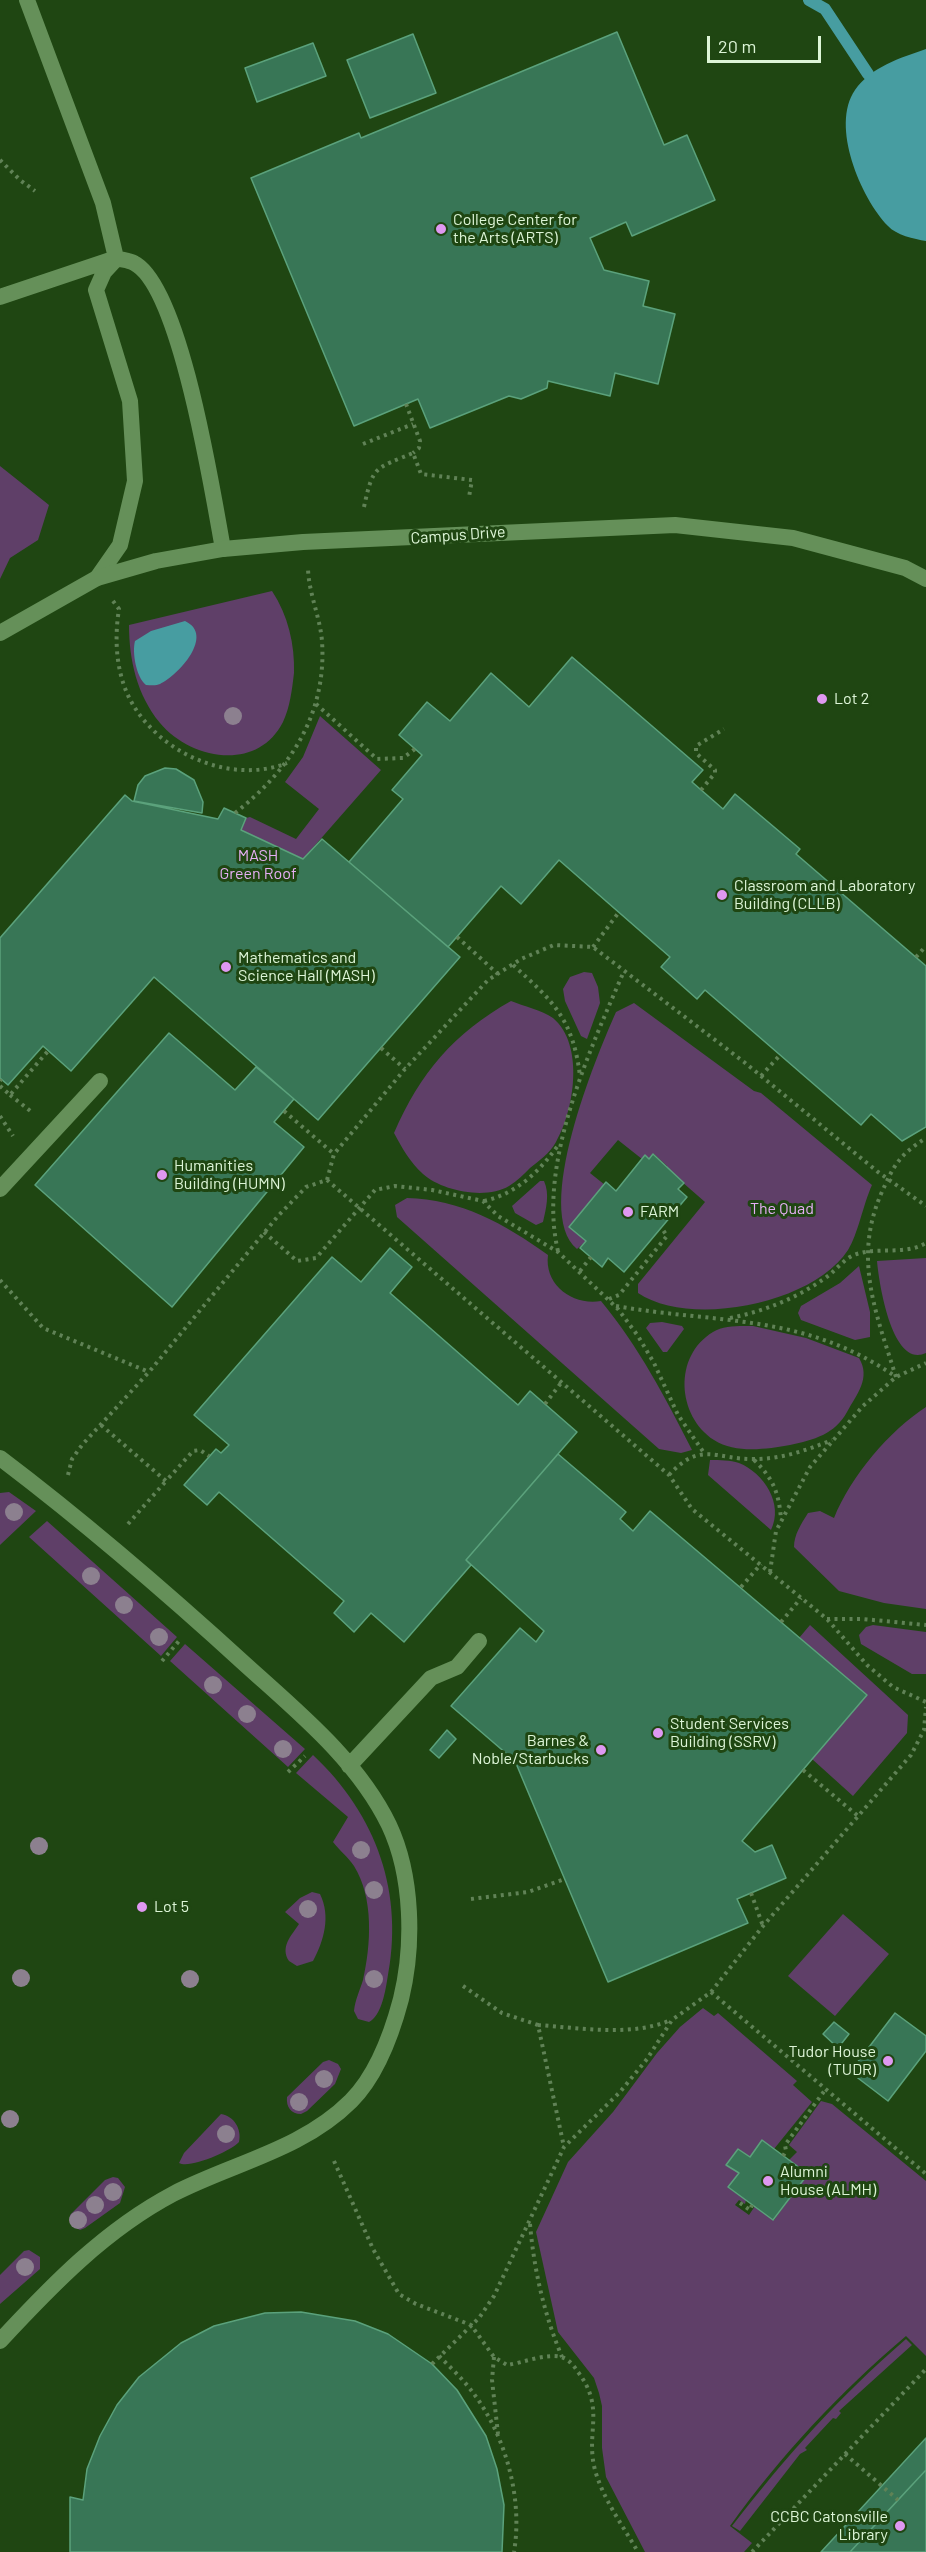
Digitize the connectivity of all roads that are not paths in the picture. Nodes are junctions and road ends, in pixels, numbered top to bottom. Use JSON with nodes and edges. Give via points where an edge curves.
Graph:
{"nodes":[{"id":1,"x":27,"y":0,"type":"edge"},
{"id":2,"x":116,"y":258,"type":"junction"},
{"id":3,"x":0,"y":297,"type":"edge"},
{"id":4,"x":223,"y":549,"type":"junction"},
{"id":5,"x":97,"y":578,"type":"junction"},
{"id":6,"x":926,"y":579,"type":"edge"},
{"id":7,"x":0,"y":633,"type":"edge"},
{"id":8,"x":99,"y":1081,"type":"dead end"},
{"id":9,"x":0,"y":1189,"type":"edge"},
{"id":10,"x":0,"y":1458,"type":"edge"},
{"id":11,"x":479,"y":1641,"type":"dead end"},
{"id":12,"x":349,"y":1766,"type":"junction"},
{"id":13,"x":0,"y":2341,"type":"edge"}],
"edges":[{"from":1,"to":2,"type":"street","via":[[101,198]]},
{"from":2,"to":3,"type":"street"},
{"from":2,"to":4,"type":"street","via":[[141,268],[164,302],[197,406]]},
{"from":2,"to":5,"type":"street","via":[[96,290],[130,401],[135,481],[120,545]]},
{"from":4,"to":5,"type":"street","name":"Campus Drive","via":[[156,561]]},
{"from":4,"to":6,"type":"street","name":"Campus Drive","via":[[675,525],[793,538],[905,568]]},
{"from":5,"to":7,"type":"street","name":"Campus Drive"},
{"from":8,"to":9,"type":"street"},
{"from":10,"to":12,"type":"street","via":[[198,1621],[317,1730]]},
{"from":11,"to":12,"type":"street","via":[[457,1667],[431,1678]]},
{"from":12,"to":13,"type":"street","via":[[364,1782],[391,1829],[408,1909],[408,1972],[390,2034],[375,2066],[353,2099],[324,2124],[284,2147],[175,2193],[104,2240],[71,2266]]}]}
